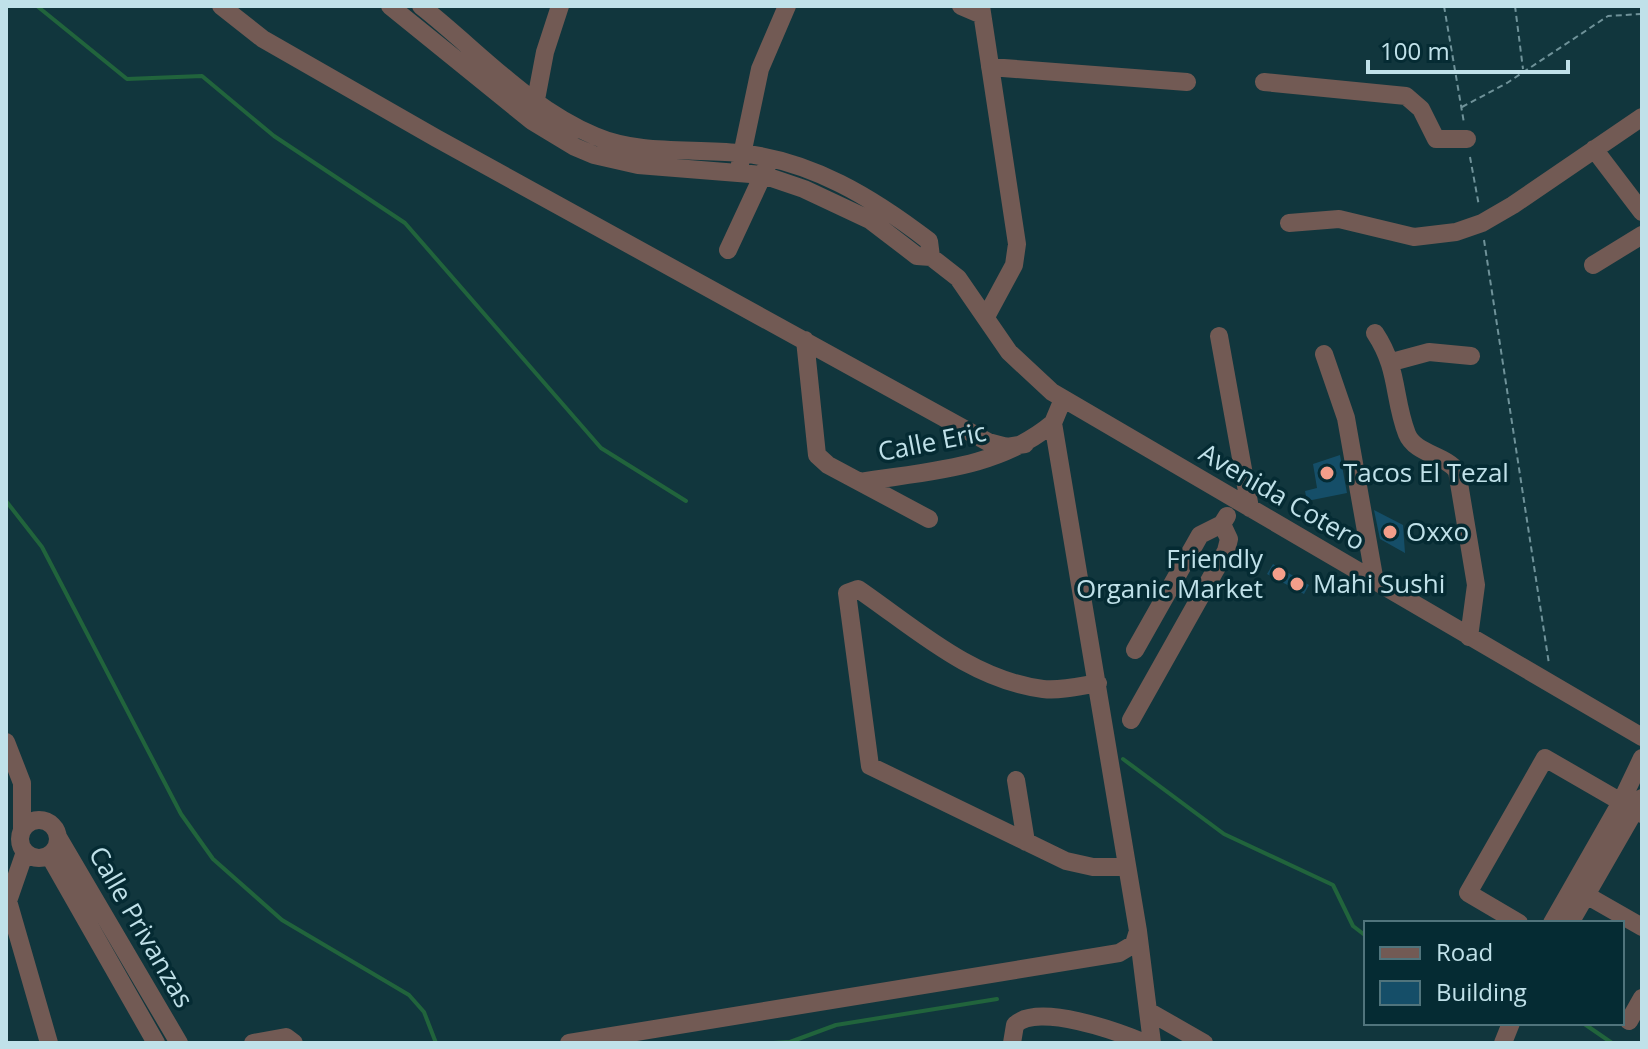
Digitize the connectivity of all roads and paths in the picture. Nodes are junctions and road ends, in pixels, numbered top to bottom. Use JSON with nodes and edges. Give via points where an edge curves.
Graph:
{"nodes":[{"id":1,"x":221,"y":6,"type":"edge"},
{"id":2,"x":390,"y":6,"type":"edge"},
{"id":3,"x":421,"y":6,"type":"edge"},
{"id":4,"x":560,"y":6,"type":"edge"},
{"id":5,"x":787,"y":6,"type":"edge"},
{"id":6,"x":961,"y":6,"type":"edge"},
{"id":7,"x":1444,"y":6,"type":"edge"},
{"id":8,"x":1515,"y":6,"type":"edge"},
{"id":9,"x":982,"y":10,"type":"edge"},
{"id":10,"x":1642,"y":14,"type":"edge"},
{"id":11,"x":990,"y":67,"type":"junction"},
{"id":12,"x":1523,"y":70,"type":"junction"},
{"id":13,"x":1187,"y":82,"type":"dead end"},
{"id":14,"x":1264,"y":82,"type":"dead end"},
{"id":15,"x":535,"y":102,"type":"junction"},
{"id":16,"x":1461,"y":107,"type":"junction"},
{"id":17,"x":1642,"y":117,"type":"edge"},
{"id":18,"x":532,"y":121,"type":"junction"},
{"id":19,"x":1467,"y":139,"type":"junction"},
{"id":20,"x":1594,"y":149,"type":"junction"},
{"id":21,"x":741,"y":162,"type":"junction"},
{"id":22,"x":767,"y":166,"type":"junction"},
{"id":23,"x":1642,"y":212,"type":"edge"},
{"id":24,"x":1289,"y":223,"type":"dead end"},
{"id":25,"x":1482,"y":223,"type":"junction"},
{"id":26,"x":1642,"y":235,"type":"edge"},
{"id":27,"x":728,"y":250,"type":"dead end"},
{"id":28,"x":1593,"y":265,"type":"dead end"},
{"id":29,"x":987,"y":315,"type":"junction"},
{"id":30,"x":1375,"y":333,"type":"dead end"},
{"id":31,"x":1219,"y":336,"type":"dead end"},
{"id":32,"x":805,"y":340,"type":"junction"},
{"id":33,"x":1324,"y":354,"type":"dead end"},
{"id":34,"x":1471,"y":356,"type":"dead end"},
{"id":35,"x":1392,"y":362,"type":"junction"},
{"id":36,"x":1063,"y":399,"type":"junction"},
{"id":37,"x":1053,"y":423,"type":"junction"},
{"id":38,"x":1025,"y":444,"type":"junction"},
{"id":39,"x":860,"y":482,"type":"junction"},
{"id":40,"x":1243,"y":504,"type":"junction"},
{"id":41,"x":929,"y":519,"type":"dead end"},
{"id":42,"x":1222,"y":524,"type":"junction"},
{"id":43,"x":1375,"y":582,"type":"junction"},
{"id":44,"x":1469,"y":637,"type":"junction"},
{"id":45,"x":1168,"y":653,"type":"junction"},
{"id":46,"x":1098,"y":683,"type":"junction"},
{"id":47,"x":1552,"y":685,"type":"junction"},
{"id":48,"x":1131,"y":720,"type":"dead end"},
{"id":49,"x":1642,"y":737,"type":"edge"},
{"id":50,"x":6,"y":742,"type":"edge"},
{"id":51,"x":1642,"y":758,"type":"edge"},
{"id":52,"x":15,"y":778,"type":"edge"},
{"id":53,"x":1016,"y":780,"type":"dead end"},
{"id":54,"x":1635,"y":806,"type":"edge"},
{"id":55,"x":40,"y":819,"type":"junction"},
{"id":56,"x":22,"y":829,"type":"junction"},
{"id":57,"x":58,"y":837,"type":"junction"},
{"id":58,"x":1026,"y":842,"type":"junction"},
{"id":59,"x":38,"y":855,"type":"junction"},
{"id":60,"x":1127,"y":867,"type":"junction"},
{"id":61,"x":1579,"y":891,"type":"junction"},
{"id":62,"x":9,"y":899,"type":"edge"},
{"id":63,"x":1516,"y":921,"type":"edge"},
{"id":64,"x":1554,"y":921,"type":"edge"},
{"id":65,"x":1571,"y":921,"type":"edge"},
{"id":66,"x":1642,"y":927,"type":"edge"},
{"id":67,"x":1138,"y":931,"type":"junction"},
{"id":68,"x":12,"y":935,"type":"edge"},
{"id":69,"x":1642,"y":998,"type":"edge"},
{"id":70,"x":1148,"y":1011,"type":"junction"},
{"id":71,"x":1629,"y":1021,"type":"dead end"},
{"id":72,"x":49,"y":1043,"type":"edge"},
{"id":73,"x":156,"y":1043,"type":"edge"},
{"id":74,"x":179,"y":1043,"type":"edge"},
{"id":75,"x":253,"y":1043,"type":"edge"},
{"id":76,"x":294,"y":1043,"type":"edge"},
{"id":77,"x":569,"y":1043,"type":"edge"},
{"id":78,"x":1012,"y":1043,"type":"edge"},
{"id":79,"x":1145,"y":1043,"type":"edge"},
{"id":80,"x":1152,"y":1043,"type":"edge"},
{"id":81,"x":1204,"y":1043,"type":"edge"}],
"edges":[{"from":1,"to":32,"type":"street","via":[[263,39],[436,138]]},
{"from":2,"to":18,"type":"street"},
{"from":3,"to":15,"type":"street"},
{"from":4,"to":15,"type":"street"},
{"from":5,"to":21,"type":"street","via":[[760,69]]},
{"from":6,"to":9,"type":"street"},
{"from":7,"to":16,"type":"path"},
{"from":8,"to":12,"type":"path"},
{"from":9,"to":11,"type":"street"},
{"from":10,"to":12,"type":"path","via":[[1608,16]]},
{"from":11,"to":13,"type":"street"},
{"from":11,"to":29,"type":"street","via":[[1017,250]]},
{"from":12,"to":16,"type":"path"},
{"from":14,"to":19,"type":"street","via":[[1394,92],[1416,102],[1436,139]]},
{"from":15,"to":18,"type":"street"},
{"from":15,"to":21,"type":"street","via":[[612,141]]},
{"from":16,"to":19,"type":"path"},
{"from":17,"to":20,"type":"street"},
{"from":18,"to":21,"type":"street","via":[[575,147],[613,160]]},
{"from":19,"to":25,"type":"path"},
{"from":20,"to":23,"type":"street"},
{"from":20,"to":25,"type":"street"},
{"from":21,"to":22,"type":"street","name":"Avenida Cotero"},
{"from":22,"to":27,"type":"street"},
{"from":22,"to":29,"type":"street","name":"Avenida Cotero","via":[[820,174],[886,208],[929,241],[931,257],[958,278]]},
{"from":24,"to":25,"type":"street","via":[[1339,219],[1414,237]]},
{"from":25,"to":47,"type":"path"},
{"from":26,"to":28,"type":"street"},
{"from":29,"to":36,"type":"street","name":"Avenida Cotero","via":[[1025,369]]},
{"from":30,"to":35,"type":"street"},
{"from":31,"to":40,"type":"street"},
{"from":32,"to":38,"type":"street","via":[[991,443]]},
{"from":32,"to":39,"type":"street","via":[[817,455]]},
{"from":33,"to":43,"type":"street","via":[[1346,418]]},
{"from":34,"to":35,"type":"street","via":[[1441,351]]},
{"from":35,"to":44,"type":"street","via":[[1408,435],[1457,471],[1476,585]]},
{"from":36,"to":37,"type":"street"},
{"from":36,"to":40,"type":"street","name":"Avenida Cotero"},
{"from":37,"to":38,"type":"street","name":"Calle Eric"},
{"from":37,"to":46,"type":"street"},
{"from":38,"to":39,"type":"street","name":"Calle Eric","via":[[986,461]]},
{"from":39,"to":41,"type":"street"},
{"from":40,"to":42,"type":"street"},
{"from":40,"to":43,"type":"street","name":"Avenida Cotero"},
{"from":42,"to":45,"type":"street","via":[[1229,545]]},
{"from":42,"to":45,"type":"street","via":[[1200,535],[1138,644]]},
{"from":43,"to":44,"type":"street","name":"Avenida Cotero"},
{"from":44,"to":47,"type":"street","name":"Avenida Cotero"},
{"from":45,"to":48,"type":"street"},
{"from":46,"to":58,"type":"street","via":[[1044,689],[976,668],[860,590],[847,593],[870,766]]},
{"from":46,"to":60,"type":"street"},
{"from":47,"to":49,"type":"street","name":"Avenida Cotero"},
{"from":50,"to":52,"type":"street"},
{"from":51,"to":54,"type":"street"},
{"from":52,"to":55,"type":"street"},
{"from":52,"to":56,"type":"street"},
{"from":53,"to":58,"type":"street"},
{"from":54,"to":61,"type":"street"},
{"from":54,"to":63,"type":"street","via":[[1545,758],[1468,893]]},
{"from":55,"to":56,"type":"street"},
{"from":55,"to":57,"type":"street","via":[[53,825]]},
{"from":56,"to":59,"type":"street","via":[[21,845]]},
{"from":57,"to":59,"type":"street"},
{"from":57,"to":74,"type":"street","name":"Calle Privanzas"},
{"from":58,"to":60,"type":"street","via":[[1078,865]]},
{"from":59,"to":62,"type":"street"},
{"from":59,"to":73,"type":"street","name":"Calle Privanzas"},
{"from":60,"to":67,"type":"street"},
{"from":61,"to":64,"type":"street"},
{"from":61,"to":65,"type":"street"},
{"from":61,"to":66,"type":"street"},
{"from":62,"to":68,"type":"street"},
{"from":67,"to":70,"type":"street"},
{"from":67,"to":77,"type":"street","via":[[1134,944],[1119,953]]},
{"from":68,"to":72,"type":"street"},
{"from":69,"to":71,"type":"street"},
{"from":70,"to":80,"type":"street"},
{"from":70,"to":81,"type":"street"},
{"from":75,"to":76,"type":"street","via":[[286,1037]]},
{"from":78,"to":79,"type":"street","via":[[1015,1025],[1027,1017],[1090,1021]]}]}
